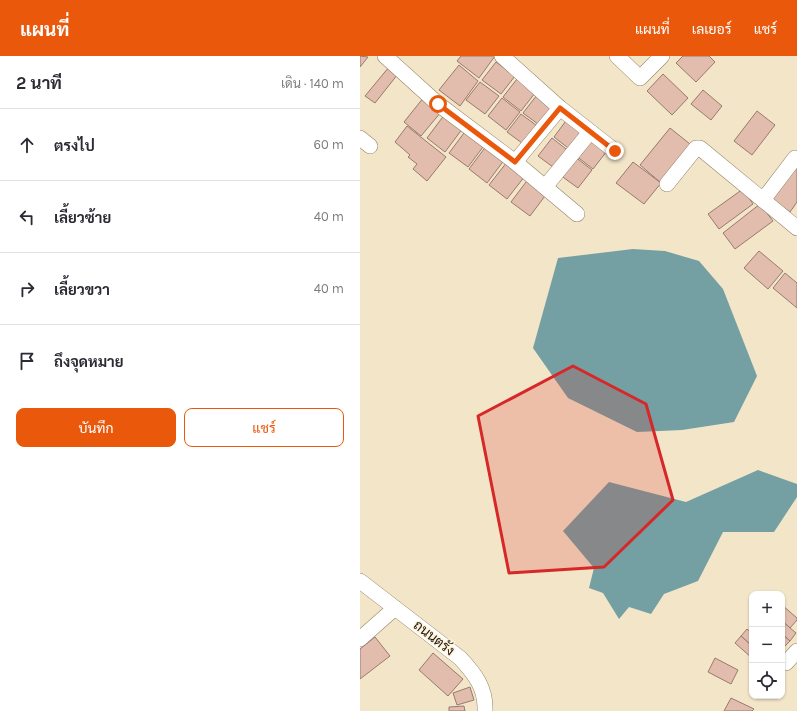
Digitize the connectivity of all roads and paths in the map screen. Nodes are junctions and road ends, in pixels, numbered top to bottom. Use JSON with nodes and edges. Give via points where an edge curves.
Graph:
{"nodes":[{"id":1,"x":385,"y":56,"type":"edge"},
{"id":2,"x":502,"y":56,"type":"edge"},
{"id":3,"x":617,"y":56,"type":"edge"},
{"id":4,"x":662,"y":56,"type":"edge"},
{"id":5,"x":560,"y":108,"type":"junction"},
{"id":6,"x":590,"y":132,"type":"junction"},
{"id":7,"x":615,"y":151,"type":"dead end"},
{"id":8,"x":795,"y":158,"type":"dead end"},
{"id":9,"x":515,"y":162,"type":"junction"},
{"id":10,"x":667,"y":184,"type":"dead end"},
{"id":11,"x":545,"y":187,"type":"junction"},
{"id":12,"x":763,"y":200,"type":"junction"},
{"id":13,"x":577,"y":214,"type":"dead end"},
{"id":14,"x":797,"y":228,"type":"edge"},
{"id":15,"x":360,"y":581,"type":"edge"},
{"id":16,"x":395,"y":608,"type":"junction"},
{"id":17,"x":360,"y":639,"type":"edge"},
{"id":18,"x":797,"y":651,"type":"edge"},
{"id":19,"x":786,"y":663,"type":"dead end"},
{"id":20,"x":485,"y":711,"type":"edge"}],
"edges":[{"from":1,"to":9,"type":"street","via":[[438,104]]},
{"from":2,"to":5,"type":"street"},
{"from":3,"to":4,"type":"street","via":[[640,78]]},
{"from":5,"to":6,"type":"street"},
{"from":5,"to":9,"type":"street"},
{"from":6,"to":7,"type":"street"},
{"from":6,"to":11,"type":"street"},
{"from":8,"to":12,"type":"street"},
{"from":9,"to":11,"type":"street"},
{"from":10,"to":12,"type":"street","via":[[696,148],[700,148]]},
{"from":11,"to":13,"type":"street"},
{"from":12,"to":14,"type":"street"},
{"from":15,"to":16,"type":"street","name":"ถนนตรัง"},
{"from":16,"to":17,"type":"street"},
{"from":16,"to":20,"type":"street","name":"ถนนตรัง","via":[[460,658],[474,672],[481,685],[486,704]]},
{"from":18,"to":19,"type":"street"}]}
